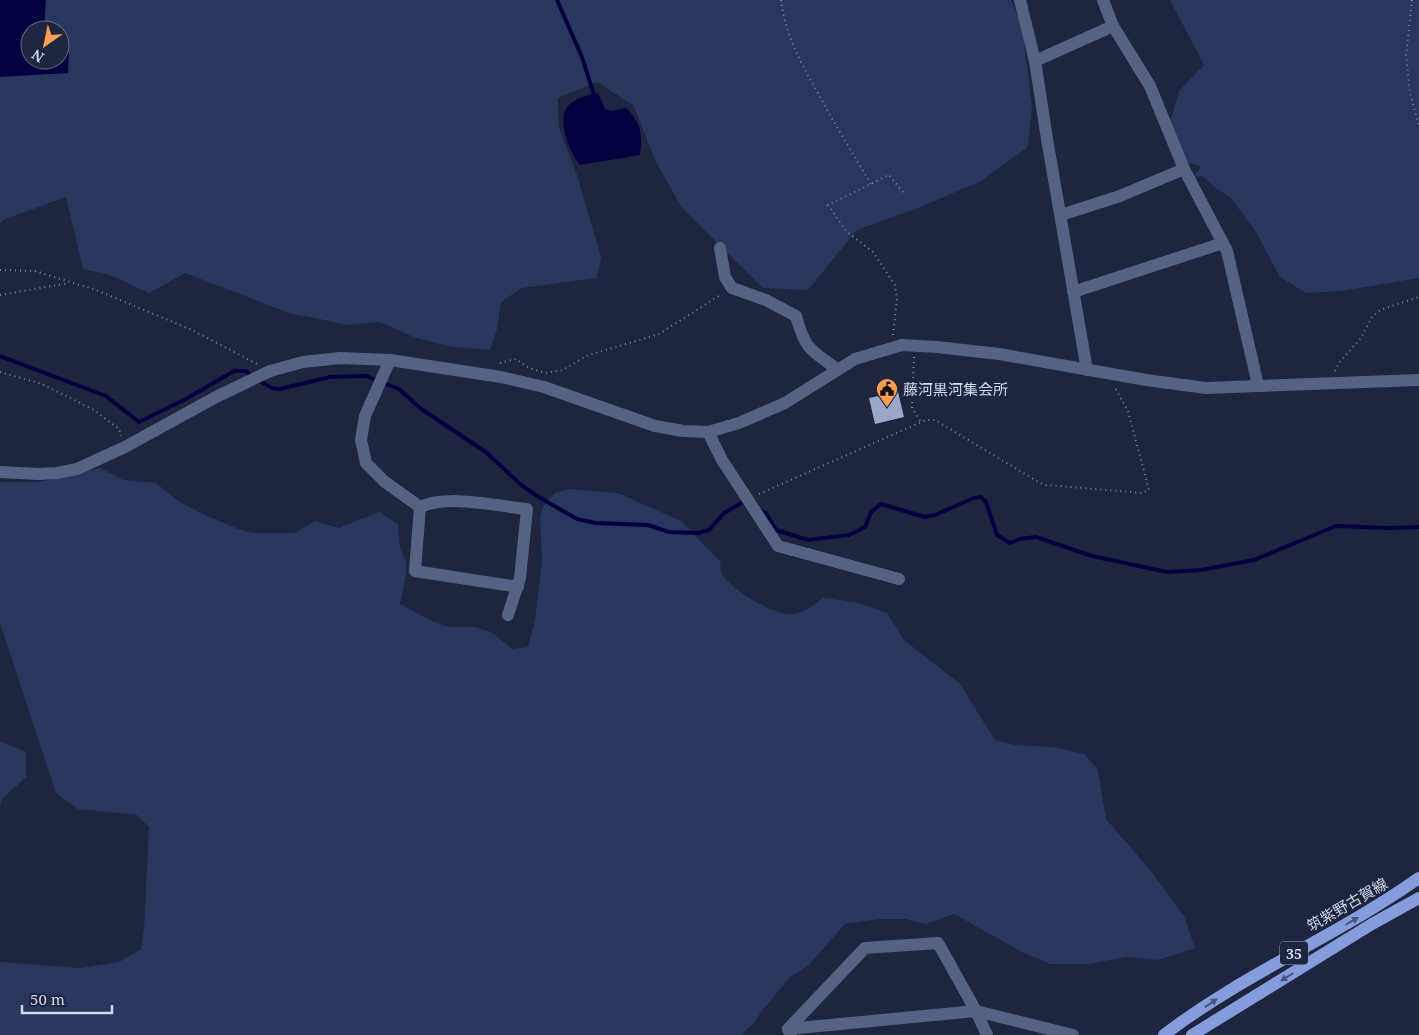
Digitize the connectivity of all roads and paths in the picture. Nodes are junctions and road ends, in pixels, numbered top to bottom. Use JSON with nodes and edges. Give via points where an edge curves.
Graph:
{"nodes":[{"id":1,"x":781,"y":0,"type":"edge"},
{"id":2,"x":1020,"y":0,"type":"edge"},
{"id":3,"x":1103,"y":0,"type":"edge"},
{"id":4,"x":1412,"y":0,"type":"edge"},
{"id":5,"x":1114,"y":26,"type":"junction"},
{"id":6,"x":1035,"y":61,"type":"junction"},
{"id":7,"x":1419,"y":126,"type":"edge"},
{"id":8,"x":1184,"y":170,"type":"junction"},
{"id":9,"x":871,"y":184,"type":"junction"},
{"id":10,"x":903,"y":192,"type":"dead end"},
{"id":11,"x":1060,"y":215,"type":"junction"},
{"id":12,"x":1223,"y":243,"type":"junction"},
{"id":13,"x":720,"y":248,"type":"dead end"},
{"id":14,"x":0,"y":270,"type":"edge"},
{"id":15,"x":72,"y":283,"type":"junction"},
{"id":16,"x":732,"y":288,"type":"junction"},
{"id":17,"x":1073,"y":292,"type":"junction"},
{"id":18,"x":0,"y":295,"type":"edge"},
{"id":19,"x":1419,"y":297,"type":"edge"},
{"id":20,"x":914,"y":346,"type":"junction"},
{"id":21,"x":892,"y":348,"type":"junction"},
{"id":22,"x":390,"y":360,"type":"junction"},
{"id":23,"x":837,"y":369,"type":"junction"},
{"id":24,"x":1087,"y":370,"type":"junction"},
{"id":25,"x":0,"y":372,"type":"edge"},
{"id":26,"x":1112,"y":374,"type":"junction"},
{"id":27,"x":259,"y":376,"type":"junction"},
{"id":28,"x":492,"y":376,"type":"junction"},
{"id":29,"x":1419,"y":380,"type":"edge"},
{"id":30,"x":1330,"y":383,"type":"junction"},
{"id":31,"x":1258,"y":385,"type":"junction"},
{"id":32,"x":921,"y":422,"type":"junction"},
{"id":33,"x":708,"y":432,"type":"junction"},
{"id":34,"x":125,"y":447,"type":"junction"},
{"id":35,"x":0,"y":472,"type":"edge"},
{"id":36,"x":748,"y":500,"type":"junction"},
{"id":37,"x":420,"y":507,"type":"junction"},
{"id":38,"x":899,"y":579,"type":"dead end"},
{"id":39,"x":518,"y":587,"type":"junction"},
{"id":40,"x":508,"y":615,"type":"dead end"},
{"id":41,"x":1419,"y":878,"type":"edge"},
{"id":42,"x":1419,"y":898,"type":"edge"},
{"id":43,"x":976,"y":1011,"type":"junction"},
{"id":44,"x":790,"y":1032,"type":"edge"},
{"id":45,"x":987,"y":1035,"type":"edge"},
{"id":46,"x":1073,"y":1035,"type":"edge"},
{"id":47,"x":1164,"y":1035,"type":"edge"},
{"id":48,"x":1192,"y":1035,"type":"edge"}],
"edges":[{"from":1,"to":9,"type":"path","via":[[783,15],[803,67]]},
{"from":2,"to":6,"type":"street"},
{"from":3,"to":5,"type":"street"},
{"from":4,"to":7,"type":"path","via":[[1406,55],[1410,93]]},
{"from":5,"to":6,"type":"street"},
{"from":5,"to":8,"type":"street","via":[[1150,86]]},
{"from":6,"to":11,"type":"street"},
{"from":8,"to":11,"type":"street","via":[[1120,196]]},
{"from":8,"to":12,"type":"street"},
{"from":9,"to":10,"type":"path","via":[[889,175]]},
{"from":9,"to":21,"type":"path","via":[[828,205],[846,231],[872,252],[895,285],[897,299]]},
{"from":11,"to":17,"type":"street"},
{"from":12,"to":17,"type":"street"},
{"from":12,"to":31,"type":"street"},
{"from":13,"to":16,"type":"street","via":[[725,277]]},
{"from":14,"to":15,"type":"path","via":[[35,271]]},
{"from":15,"to":18,"type":"path"},
{"from":15,"to":27,"type":"path","via":[[192,330]]},
{"from":16,"to":23,"type":"street","via":[[766,300],[796,316],[801,336],[810,351]]},
{"from":16,"to":28,"type":"path","via":[[659,334],[586,356],[563,370],[545,373],[516,359],[501,362]]},
{"from":17,"to":24,"type":"street"},
{"from":19,"to":30,"type":"path","via":[[1380,310],[1372,317],[1361,338],[1339,363]]},
{"from":20,"to":21,"type":"street"},
{"from":20,"to":24,"type":"street","via":[[999,354]]},
{"from":20,"to":32,"type":"path","via":[[912,408]]},
{"from":21,"to":23,"type":"street","via":[[855,359]]},
{"from":22,"to":27,"type":"street","via":[[340,358],[303,362]]},
{"from":22,"to":28,"type":"street"},
{"from":22,"to":37,"type":"street","via":[[365,416],[361,440],[366,463],[385,482]]},
{"from":23,"to":33,"type":"street","via":[[785,403],[739,423]]},
{"from":24,"to":26,"type":"street"},
{"from":25,"to":34,"type":"path","via":[[42,384],[94,410],[119,429]]},
{"from":26,"to":31,"type":"street","via":[[1206,388]]},
{"from":26,"to":32,"type":"path","via":[[1112,382],[1128,412],[1149,490],[1142,493],[1046,485],[935,420]]},
{"from":27,"to":34,"type":"street"},
{"from":28,"to":33,"type":"street","via":[[544,387],[655,426]]},
{"from":29,"to":30,"type":"street"},
{"from":30,"to":31,"type":"street"},
{"from":32,"to":36,"type":"path"},
{"from":33,"to":36,"type":"street"},
{"from":34,"to":35,"type":"street","via":[[77,469],[38,474]]},
{"from":36,"to":38,"type":"street","via":[[778,546]]},
{"from":37,"to":39,"type":"street","via":[[415,571]]},
{"from":37,"to":39,"type":"street","via":[[445,500],[527,509]]},
{"from":39,"to":40,"type":"street"},
{"from":47,"to":41,"type":"main road","name":"筑紫野古賀線","number":"35","one_way":true,"via":[[1224,994],[1390,899]]},
{"from":42,"to":48,"type":"main road","name":"筑紫野古賀線","number":"35","one_way":true},
{"from":43,"to":44,"type":"street"},
{"from":43,"to":44,"type":"street","via":[[938,943],[865,948]]},
{"from":43,"to":45,"type":"street"},
{"from":43,"to":46,"type":"street"}]}
